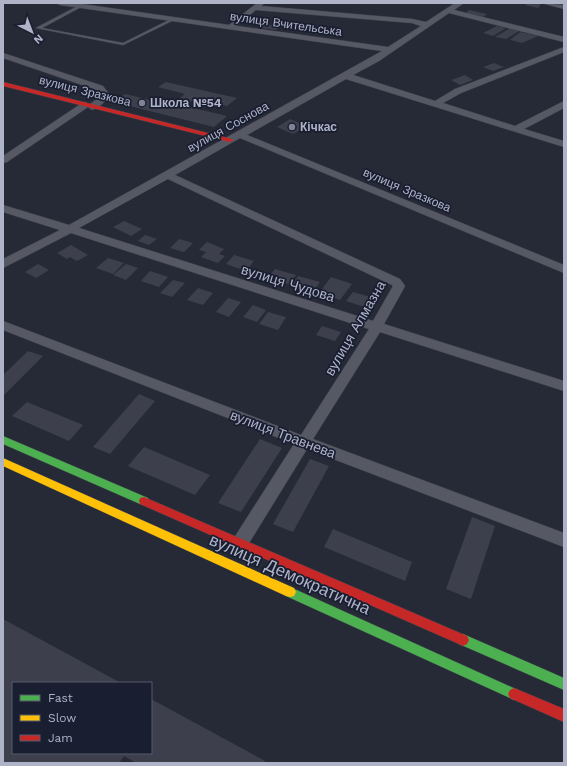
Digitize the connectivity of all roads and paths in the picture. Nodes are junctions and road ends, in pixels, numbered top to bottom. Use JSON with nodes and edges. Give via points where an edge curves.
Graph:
{"nodes":[{"id":1,"x":60,"y":3,"type":"edge"},
{"id":2,"x":261,"y":3,"type":"edge"},
{"id":3,"x":460,"y":3,"type":"edge"},
{"id":4,"x":547,"y":3,"type":"edge"},
{"id":5,"x":80,"y":6,"type":"junction"},
{"id":6,"x":564,"y":7,"type":"edge"},
{"id":7,"x":254,"y":8,"type":"junction"},
{"id":8,"x":449,"y":11,"type":"junction"},
{"id":9,"x":174,"y":20,"type":"junction"},
{"id":10,"x":427,"y":25,"type":"junction"},
{"id":11,"x":230,"y":28,"type":"junction"},
{"id":12,"x":564,"y":40,"type":"edge"},
{"id":13,"x":564,"y":49,"type":"edge"},
{"id":14,"x":390,"y":50,"type":"junction"},
{"id":15,"x":3,"y":55,"type":"edge"},
{"id":16,"x":346,"y":76,"type":"junction"},
{"id":17,"x":3,"y":84,"type":"edge"},
{"id":18,"x":436,"y":104,"type":"junction"},
{"id":19,"x":564,"y":104,"type":"edge"},
{"id":20,"x":88,"y":106,"type":"junction"},
{"id":21,"x":516,"y":129,"type":"junction"},
{"id":22,"x":240,"y":135,"type":"junction"},
{"id":23,"x":230,"y":140,"type":"junction"},
{"id":24,"x":564,"y":144,"type":"edge"},
{"id":25,"x":3,"y":160,"type":"edge"},
{"id":26,"x":168,"y":175,"type":"junction"},
{"id":27,"x":3,"y":208,"type":"edge"},
{"id":28,"x":70,"y":229,"type":"junction"},
{"id":29,"x":3,"y":264,"type":"edge"},
{"id":30,"x":564,"y":269,"type":"edge"},
{"id":31,"x":3,"y":325,"type":"edge"},
{"id":32,"x":377,"y":326,"type":"junction"},
{"id":33,"x":564,"y":386,"type":"edge"},
{"id":34,"x":3,"y":440,"type":"edge"},
{"id":35,"x":304,"y":442,"type":"junction"},
{"id":36,"x":3,"y":462,"type":"edge"},
{"id":37,"x":564,"y":540,"type":"edge"},
{"id":38,"x":240,"y":543,"type":"junction"},
{"id":39,"x":564,"y":684,"type":"edge"},
{"id":40,"x":564,"y":716,"type":"edge"}],
"edges":[{"from":1,"to":5,"type":"street","name":"вулиця Вчительська"},
{"from":2,"to":7,"type":"street"},
{"from":3,"to":8,"type":"street","name":"вулиця Соснова"},
{"from":4,"to":6,"type":"street"},
{"from":5,"to":9,"type":"street","name":"вулиця Вчительська"},
{"from":5,"to":9,"type":"lane","via":[[38,28],[120,44]]},
{"from":7,"to":10,"type":"street","via":[[412,21]]},
{"from":7,"to":11,"type":"street"},
{"from":8,"to":10,"type":"street","name":"вулиця Соснова"},
{"from":8,"to":12,"type":"street"},
{"from":9,"to":11,"type":"street","name":"вулиця Вчительська"},
{"from":10,"to":14,"type":"street","name":"вулиця Соснова"},
{"from":11,"to":14,"type":"street","name":"вулиця Вчительська"},
{"from":13,"to":18,"type":"street","via":[[458,91]]},
{"from":14,"to":16,"type":"street","name":"вулиця Соснова"},
{"from":15,"to":20,"type":"street","via":[[100,88],[106,94],[104,98]]},
{"from":16,"to":18,"type":"street"},
{"from":16,"to":22,"type":"street","name":"вулиця Соснова"},
{"from":17,"to":20,"type":"street","name":"вулиця Зразкова"},
{"from":18,"to":21,"type":"street"},
{"from":19,"to":21,"type":"street"},
{"from":20,"to":23,"type":"street","name":"вулиця Зразкова"},
{"from":20,"to":25,"type":"street"},
{"from":21,"to":24,"type":"street"},
{"from":22,"to":23,"type":"street","name":"вулиця Соснова"},
{"from":22,"to":30,"type":"street","name":"вулиця Зразкова"},
{"from":23,"to":26,"type":"street","name":"вулиця Соснова"},
{"from":26,"to":28,"type":"street","name":"вулиця Соснова"},
{"from":26,"to":32,"type":"street","name":"вулиця Алмазна","via":[[399,284],[400,287]]},
{"from":27,"to":28,"type":"street","name":"вулиця Чудова"},
{"from":28,"to":29,"type":"street","name":"вулиця Соснова"},
{"from":28,"to":32,"type":"street","name":"вулиця Чудова"},
{"from":31,"to":35,"type":"street","name":"вулиця Травнева"},
{"from":32,"to":33,"type":"street","name":"вулиця Чудова"},
{"from":32,"to":35,"type":"street","name":"вулиця Алмазна"},
{"from":34,"to":38,"type":"street","name":"вулиця Демократична"},
{"from":35,"to":37,"type":"street","name":"вулиця Травнева"},
{"from":35,"to":38,"type":"street","name":"вулиця Алмазна"},
{"from":36,"to":40,"type":"street","name":"вулиця Демократична"},
{"from":38,"to":39,"type":"street","name":"вулиця Демократична"}]}
